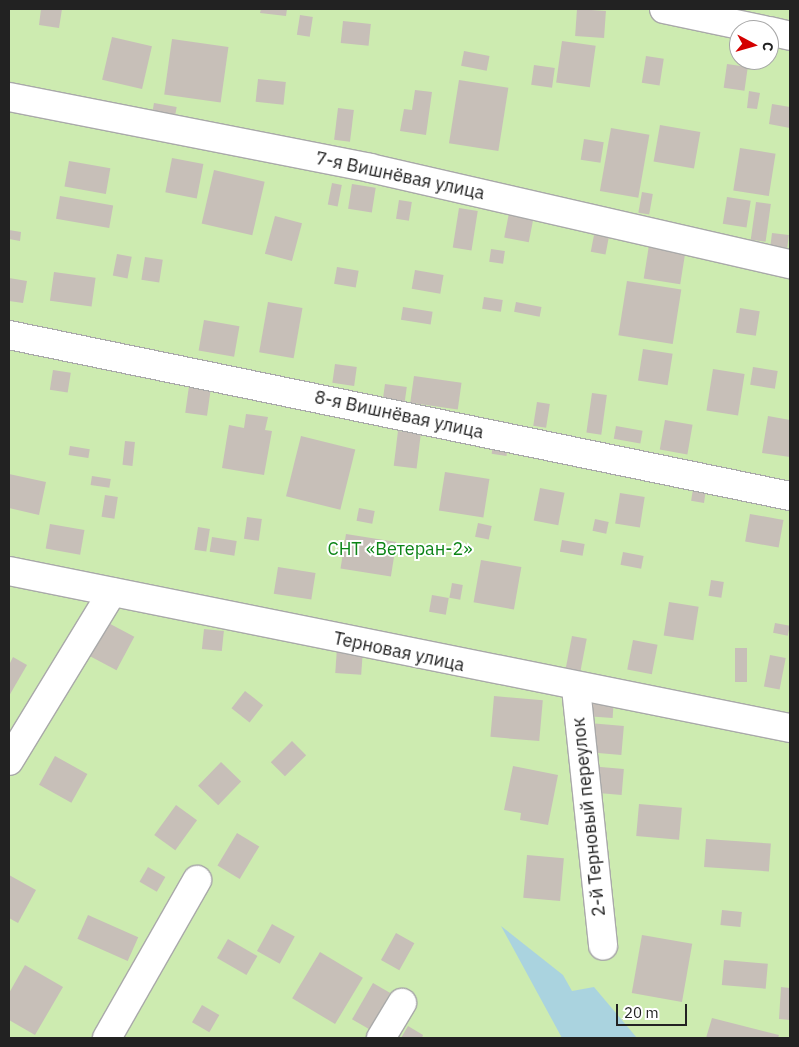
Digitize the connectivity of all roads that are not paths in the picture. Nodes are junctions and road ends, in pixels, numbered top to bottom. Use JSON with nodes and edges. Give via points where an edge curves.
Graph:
{"nodes":[{"id":1,"x":664,"y":9,"type":"edge"},
{"id":2,"x":729,"y":23,"type":"edge"},
{"id":3,"x":9,"y":96,"type":"edge"},
{"id":4,"x":790,"y":264,"type":"edge"},
{"id":5,"x":9,"y":335,"type":"edge"},
{"id":6,"x":790,"y":496,"type":"edge"},
{"id":7,"x":9,"y":571,"type":"edge"},
{"id":8,"x":112,"y":592,"type":"junction"},
{"id":9,"x":576,"y":688,"type":"junction"},
{"id":10,"x":790,"y":728,"type":"edge"},
{"id":11,"x":9,"y":761,"type":"edge"},
{"id":12,"x":197,"y":880,"type":"dead end"},
{"id":13,"x":602,"y":946,"type":"dead end"},
{"id":14,"x":402,"y":1003,"type":"dead end"},
{"id":15,"x":107,"y":1038,"type":"edge"},
{"id":16,"x":381,"y":1038,"type":"edge"}],
"edges":[{"from":1,"to":2,"type":"street"},
{"from":3,"to":4,"type":"street","name":"7-я Вишнёвая улица","via":[[370,168]]},
{"from":5,"to":6,"type":"street","name":"8-я Вишнёвая улица"},
{"from":7,"to":8,"type":"street","name":"Терновая улица"},
{"from":8,"to":9,"type":"street","name":"Терновая улица"},
{"from":8,"to":11,"type":"street"},
{"from":9,"to":10,"type":"street","name":"Терновая улица"},
{"from":9,"to":13,"type":"street","name":"2-й Терновый переулок"},
{"from":12,"to":15,"type":"street"},
{"from":14,"to":16,"type":"street"}]}
